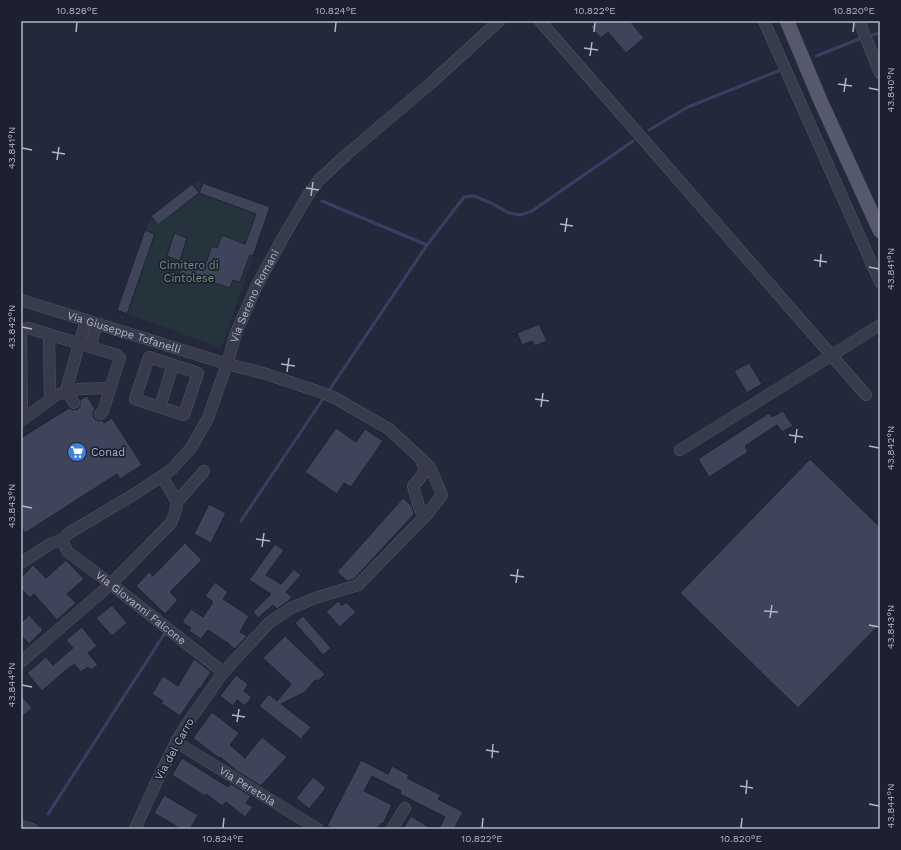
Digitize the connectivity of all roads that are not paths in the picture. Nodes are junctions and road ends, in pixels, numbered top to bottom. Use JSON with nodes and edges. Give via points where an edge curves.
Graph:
{"nodes":[{"id":1,"x":499,"y":21,"type":"edge"},
{"id":2,"x":540,"y":21,"type":"edge"},
{"id":3,"x":764,"y":21,"type":"edge"},
{"id":4,"x":787,"y":21,"type":"edge"},
{"id":5,"x":859,"y":21,"type":"edge"},
{"id":6,"x":880,"y":73,"type":"edge"},
{"id":7,"x":880,"y":231,"type":"edge"},
{"id":8,"x":880,"y":282,"type":"edge"},
{"id":9,"x":21,"y":300,"type":"edge"},
{"id":10,"x":86,"y":320,"type":"junction"},
{"id":11,"x":97,"y":324,"type":"junction"},
{"id":12,"x":880,"y":325,"type":"edge"},
{"id":13,"x":49,"y":334,"type":"junction"},
{"id":14,"x":84,"y":345,"type":"junction"},
{"id":15,"x":188,"y":352,"type":"junction"},
{"id":16,"x":831,"y":356,"type":"junction"},
{"id":17,"x":227,"y":364,"type":"junction"},
{"id":18,"x":178,"y":367,"type":"junction"},
{"id":19,"x":21,"y":369,"type":"edge"},
{"id":20,"x":110,"y":388,"type":"junction"},
{"id":21,"x":68,"y":392,"type":"junction"},
{"id":22,"x":866,"y":395,"type":"dead end"},
{"id":23,"x":50,"y":399,"type":"junction"},
{"id":24,"x":74,"y":403,"type":"dead end"},
{"id":25,"x":160,"y":407,"type":"junction"},
{"id":26,"x":100,"y":414,"type":"dead end"},
{"id":27,"x":22,"y":421,"type":"edge"},
{"id":28,"x":680,"y":450,"type":"dead end"},
{"id":29,"x":420,"y":458,"type":"junction"},
{"id":30,"x":204,"y":471,"type":"dead end"},
{"id":31,"x":162,"y":476,"type":"junction"},
{"id":32,"x":177,"y":502,"type":"junction"},
{"id":33,"x":428,"y":514,"type":"junction"},
{"id":34,"x":63,"y":539,"type":"junction"},
{"id":35,"x":21,"y":563,"type":"edge"},
{"id":36,"x":111,"y":584,"type":"junction"},
{"id":37,"x":21,"y":662,"type":"edge"},
{"id":38,"x":222,"y":674,"type":"junction"},
{"id":39,"x":176,"y":742,"type":"junction"},
{"id":40,"x":405,"y":808,"type":"dead end"},
{"id":41,"x":21,"y":826,"type":"edge"},
{"id":42,"x":32,"y":829,"type":"edge"},
{"id":43,"x":134,"y":829,"type":"edge"},
{"id":44,"x":318,"y":829,"type":"edge"},
{"id":45,"x":392,"y":829,"type":"edge"}],
"edges":[{"from":1,"to":17,"type":"street","name":"Via Sereno Romani","via":[[319,180],[308,194],[257,285],[236,333]]},
{"from":2,"to":16,"type":"street"},
{"from":3,"to":8,"type":"street"},
{"from":4,"to":7,"type":"main road"},
{"from":5,"to":6,"type":"street"},
{"from":9,"to":10,"type":"street","name":"Via Giuseppe Tofanelli"},
{"from":10,"to":11,"type":"street","name":"Via Giuseppe Tofanelli"},
{"from":10,"to":14,"type":"street"},
{"from":11,"to":14,"type":"street"},
{"from":11,"to":15,"type":"street","name":"Via Giuseppe Tofanelli"},
{"from":12,"to":16,"type":"street"},
{"from":13,"to":14,"type":"street"},
{"from":13,"to":19,"type":"street","via":[[28,328],[22,331]]},
{"from":13,"to":23,"type":"street"},
{"from":14,"to":20,"type":"street","via":[[120,358]]},
{"from":14,"to":21,"type":"street","via":[[67,387]]},
{"from":15,"to":17,"type":"street","name":"Via Giuseppe Tofanelli"},
{"from":15,"to":18,"type":"street"},
{"from":16,"to":22,"type":"street"},
{"from":16,"to":28,"type":"street"},
{"from":17,"to":29,"type":"street","name":"Via Giuseppe Tofanelli","via":[[263,373],[335,398],[389,429]]},
{"from":17,"to":31,"type":"street","name":"Via Sereno Romani","via":[[208,418],[196,440],[172,469]]},
{"from":18,"to":25,"type":"street"},
{"from":18,"to":25,"type":"street","via":[[198,373],[184,415]]},
{"from":18,"to":25,"type":"street","via":[[149,357],[135,399]]},
{"from":19,"to":27,"type":"street"},
{"from":20,"to":21,"type":"street"},
{"from":20,"to":26,"type":"street"},
{"from":21,"to":23,"type":"street"},
{"from":21,"to":24,"type":"street"},
{"from":23,"to":27,"type":"street"},
{"from":29,"to":33,"type":"street","via":[[425,470],[413,486],[420,510]]},
{"from":29,"to":33,"type":"street","name":"Via Giuseppe Tofanelli","via":[[430,467],[442,495]]},
{"from":30,"to":32,"type":"street"},
{"from":31,"to":32,"type":"street"},
{"from":31,"to":34,"type":"street","name":"Via Sereno Romani"},
{"from":32,"to":36,"type":"street","via":[[171,523]]},
{"from":33,"to":38,"type":"street","name":"Via del Carro","via":[[358,584],[315,598],[280,615],[270,622]]},
{"from":34,"to":35,"type":"street","name":"Via Sereno Romani","via":[[50,544]]},
{"from":34,"to":36,"type":"street","name":"Via Giovanni Falcone","via":[[68,552]]},
{"from":36,"to":37,"type":"street"},
{"from":36,"to":38,"type":"street","name":"Via Giovanni Falcone"},
{"from":38,"to":39,"type":"street","name":"Via del Carro"},
{"from":39,"to":43,"type":"street","name":"Via del Carro"},
{"from":39,"to":44,"type":"street","name":"Via Peretola"},
{"from":40,"to":45,"type":"street"},
{"from":41,"to":42,"type":"street"}]}
